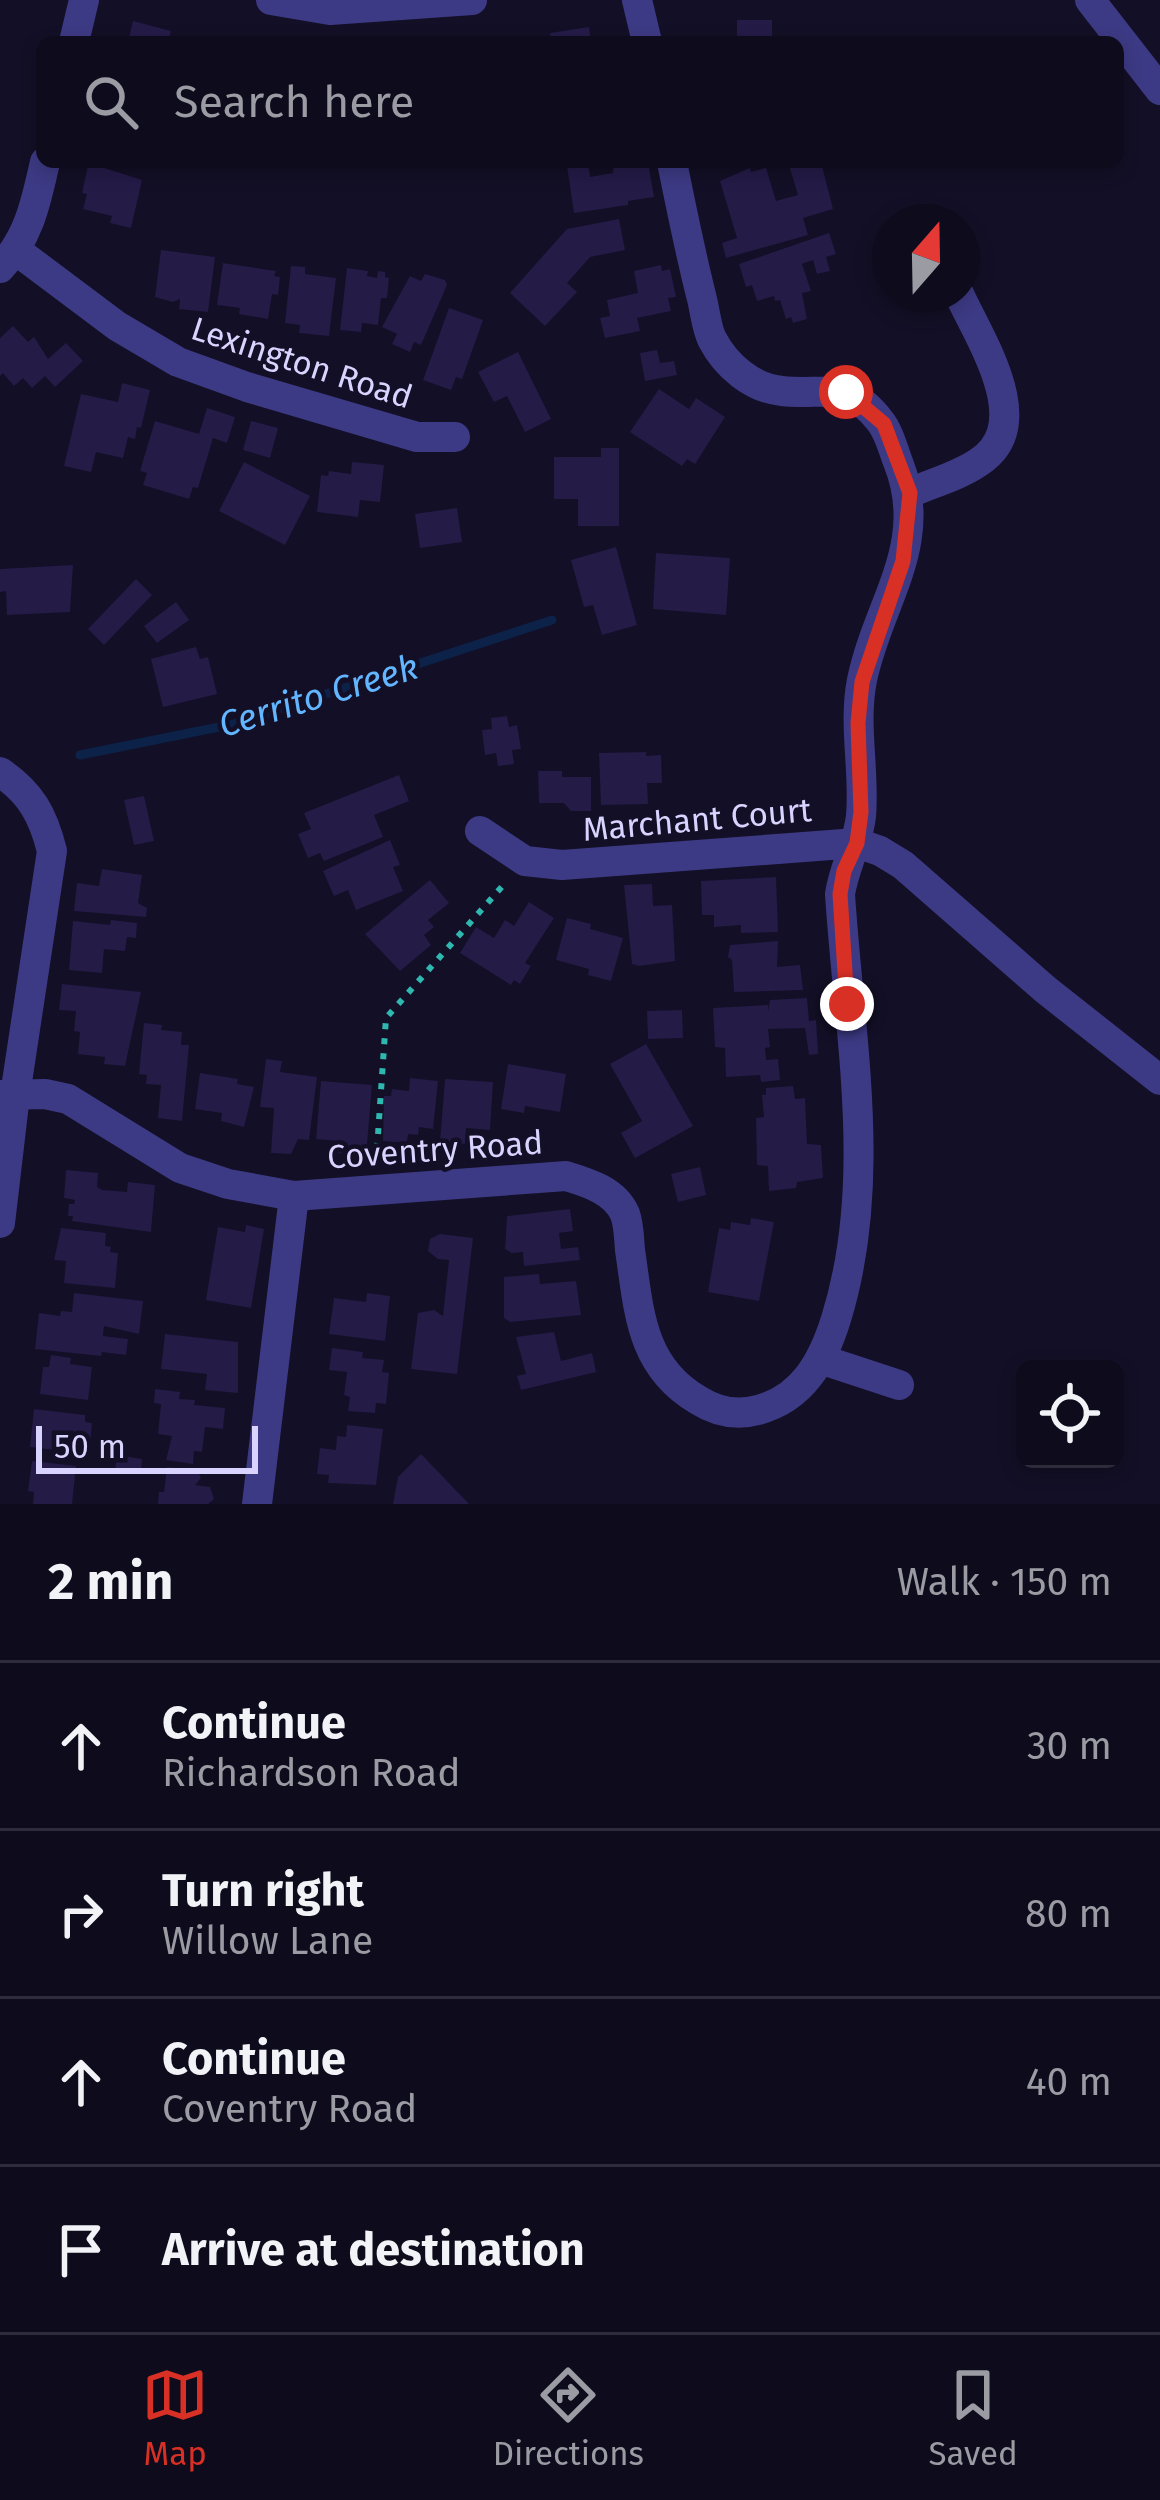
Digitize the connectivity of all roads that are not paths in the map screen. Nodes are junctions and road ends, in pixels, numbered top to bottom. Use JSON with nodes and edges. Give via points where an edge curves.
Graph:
{"nodes":[{"id":1,"x":84,"y":0,"type":"edge"},
{"id":2,"x":271,"y":0,"type":"edge"},
{"id":3,"x":472,"y":0,"type":"edge"},
{"id":4,"x":637,"y":0,"type":"edge"},
{"id":5,"x":1090,"y":0,"type":"edge"},
{"id":6,"x":75,"y":36,"type":"edge"},
{"id":7,"x":646,"y":36,"type":"edge"},
{"id":8,"x":1118,"y":36,"type":"edge"},
{"id":9,"x":1124,"y":44,"type":"edge"},
{"id":10,"x":1160,"y":90,"type":"edge"},
{"id":11,"x":44,"y":168,"type":"edge"},
{"id":12,"x":673,"y":168,"type":"edge"},
{"id":13,"x":8,"y":259,"type":"edge"},
{"id":14,"x":967,"y":312,"type":"edge"},
{"id":15,"x":454,"y":437,"type":"dead end"},
{"id":16,"x":910,"y":493,"type":"junction"},
{"id":17,"x":0,"y":772,"type":"edge"},
{"id":18,"x":479,"y":831,"type":"dead end"},
{"id":19,"x":857,"y":843,"type":"junction"},
{"id":20,"x":1160,"y":1080,"type":"edge"},
{"id":21,"x":7,"y":1095,"type":"edge"},
{"id":22,"x":294,"y":1196,"type":"junction"},
{"id":23,"x":0,"y":1223,"type":"edge"},
{"id":24,"x":820,"y":1359,"type":"junction"},
{"id":25,"x":899,"y":1385,"type":"dead end"},
{"id":26,"x":257,"y":1504,"type":"edge"}],
"edges":[{"from":1,"to":6,"type":"street"},
{"from":2,"to":3,"type":"street","via":[[331,10]]},
{"from":4,"to":7,"type":"street"},
{"from":5,"to":8,"type":"street"},
{"from":9,"to":10,"type":"street"},
{"from":11,"to":13,"type":"street","via":[[31,223]]},
{"from":12,"to":16,"type":"street","via":[[712,338],[730,364],[752,383],[782,392],[846,392],[865,405],[884,424]]},
{"from":13,"to":15,"type":"street","name":"Lexington Road","via":[[178,362],[417,437]]},
{"from":14,"to":16,"type":"street","via":[[1001,389],[1005,425],[997,448],[977,464]]},
{"from":16,"to":19,"type":"street","name":"Coventry Road","via":[[903,561],[862,682]]},
{"from":17,"to":21,"type":"street","via":[[43,817],[52,851]]},
{"from":18,"to":19,"type":"street","name":"Marchant Court","via":[[525,861],[601,865]]},
{"from":19,"to":20,"type":"street","via":[[903,865]]},
{"from":19,"to":24,"type":"street","name":"Coventry Road","via":[[840,894],[860,1184],[854,1253]]},
{"from":21,"to":22,"type":"street","name":"Coventry Road","via":[[68,1099],[181,1168]]},
{"from":21,"to":23,"type":"street"},
{"from":22,"to":24,"type":"street","name":"Coventry Road","via":[[566,1176],[612,1195],[625,1215],[647,1347],[681,1390],[741,1414],[778,1405]]},
{"from":22,"to":26,"type":"street"},
{"from":24,"to":25,"type":"street"}]}
